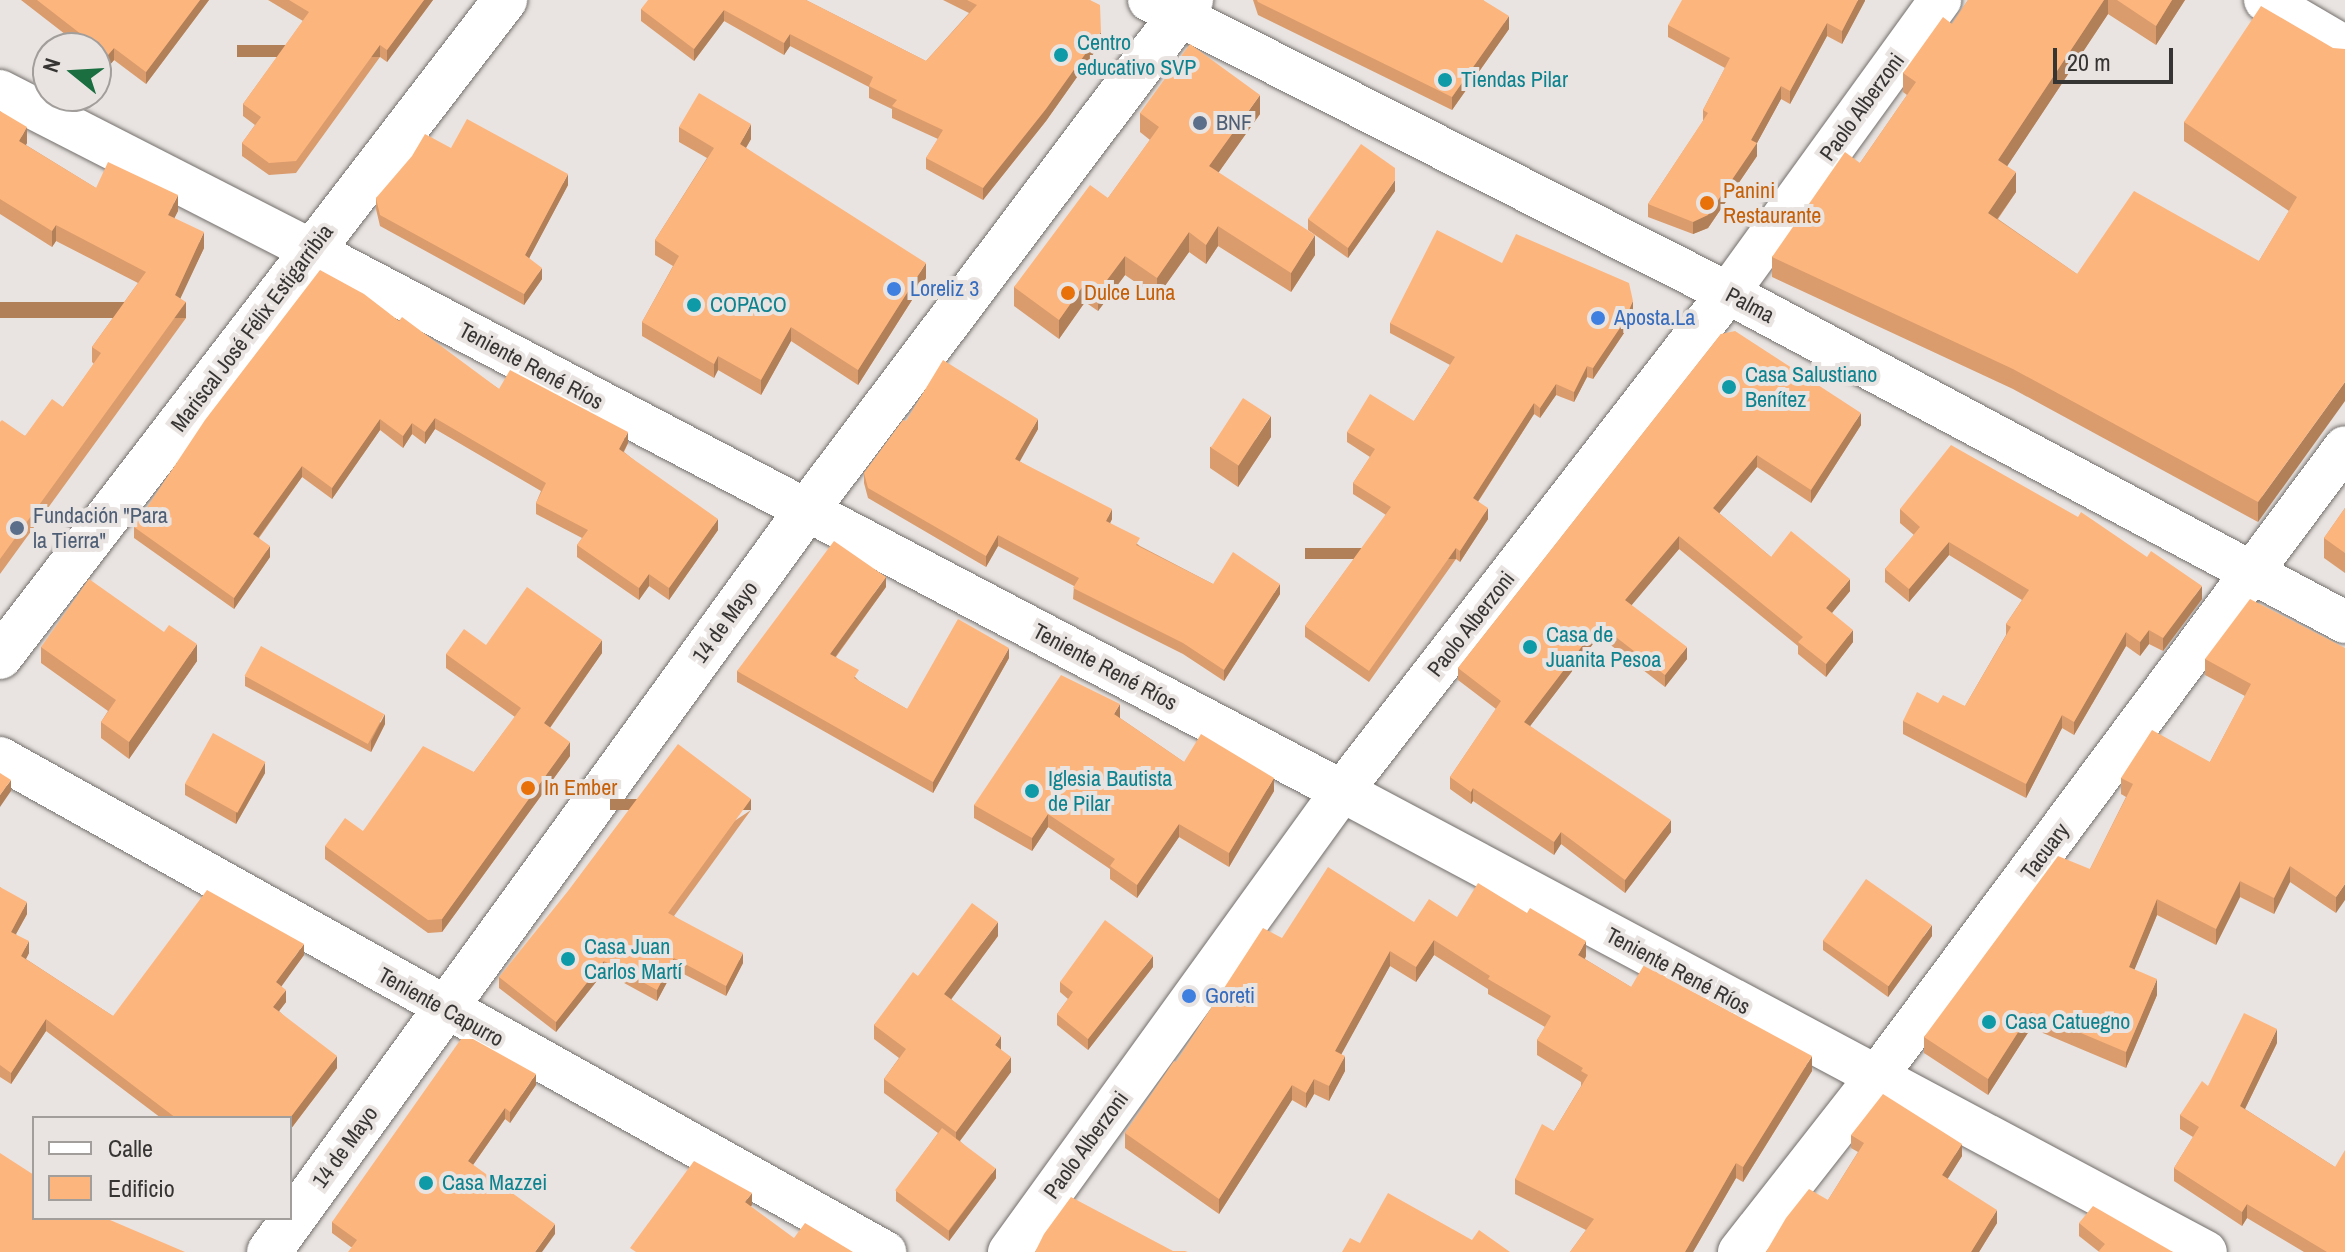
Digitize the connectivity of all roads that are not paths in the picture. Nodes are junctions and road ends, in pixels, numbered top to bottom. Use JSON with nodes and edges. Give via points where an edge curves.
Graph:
{"nodes":[{"id":1,"x":505,"y":0,"type":"edge"},
{"id":2,"x":1940,"y":0,"type":"edge"},
{"id":3,"x":2265,"y":0,"type":"edge"},
{"id":4,"x":1174,"y":5,"type":"edge"},
{"id":5,"x":2345,"y":47,"type":"edge"},
{"id":6,"x":0,"y":91,"type":"edge"},
{"id":7,"x":311,"y":250,"type":"junction"},
{"id":8,"x":1728,"y":293,"type":"junction"},
{"id":9,"x":2345,"y":447,"type":"edge"},
{"id":10,"x":806,"y":511,"type":"junction"},
{"id":11,"x":2253,"y":574,"type":"junction"},
{"id":12,"x":2345,"y":622,"type":"edge"},
{"id":13,"x":0,"y":657,"type":"edge"},
{"id":14,"x":0,"y":758,"type":"edge"},
{"id":15,"x":1342,"y":791,"type":"junction"},
{"id":16,"x":445,"y":1009,"type":"junction"},
{"id":17,"x":1876,"y":1077,"type":"junction"},
{"id":18,"x":269,"y":1252,"type":"edge"},
{"id":19,"x":885,"y":1252,"type":"edge"},
{"id":20,"x":1009,"y":1252,"type":"edge"},
{"id":21,"x":1739,"y":1252,"type":"edge"},
{"id":22,"x":2206,"y":1252,"type":"edge"}],
"edges":[{"from":1,"to":7,"type":"main road","name":"Mariscal José Félix Estigarribia"},
{"from":2,"to":8,"type":"street","name":"Paolo Alberzoni"},
{"from":3,"to":5,"type":"street"},
{"from":4,"to":8,"type":"street","name":"Palma"},
{"from":4,"to":10,"type":"main road","name":"14 de Mayo"},
{"from":6,"to":7,"type":"street","name":"Teniente René Ríos"},
{"from":7,"to":10,"type":"street","name":"Teniente René Ríos"},
{"from":7,"to":13,"type":"main road","name":"Mariscal José Félix Estigarribia"},
{"from":8,"to":11,"type":"street","name":"Palma"},
{"from":8,"to":15,"type":"street","name":"Paolo Alberzoni"},
{"from":9,"to":11,"type":"street","name":"Tacuary"},
{"from":10,"to":15,"type":"street","name":"Teniente René Ríos"},
{"from":10,"to":16,"type":"main road","name":"14 de Mayo"},
{"from":11,"to":12,"type":"street","name":"Palma"},
{"from":11,"to":17,"type":"street","name":"Tacuary"},
{"from":14,"to":16,"type":"street","name":"Teniente Capurro"},
{"from":15,"to":17,"type":"street","name":"Teniente René Ríos"},
{"from":15,"to":20,"type":"street","name":"Paolo Alberzoni"},
{"from":16,"to":18,"type":"main road","name":"14 de Mayo"},
{"from":16,"to":19,"type":"street","name":"Teniente Capurro"},
{"from":17,"to":21,"type":"street","name":"Tacuary"},
{"from":17,"to":22,"type":"street","name":"Teniente René Ríos"}]}
